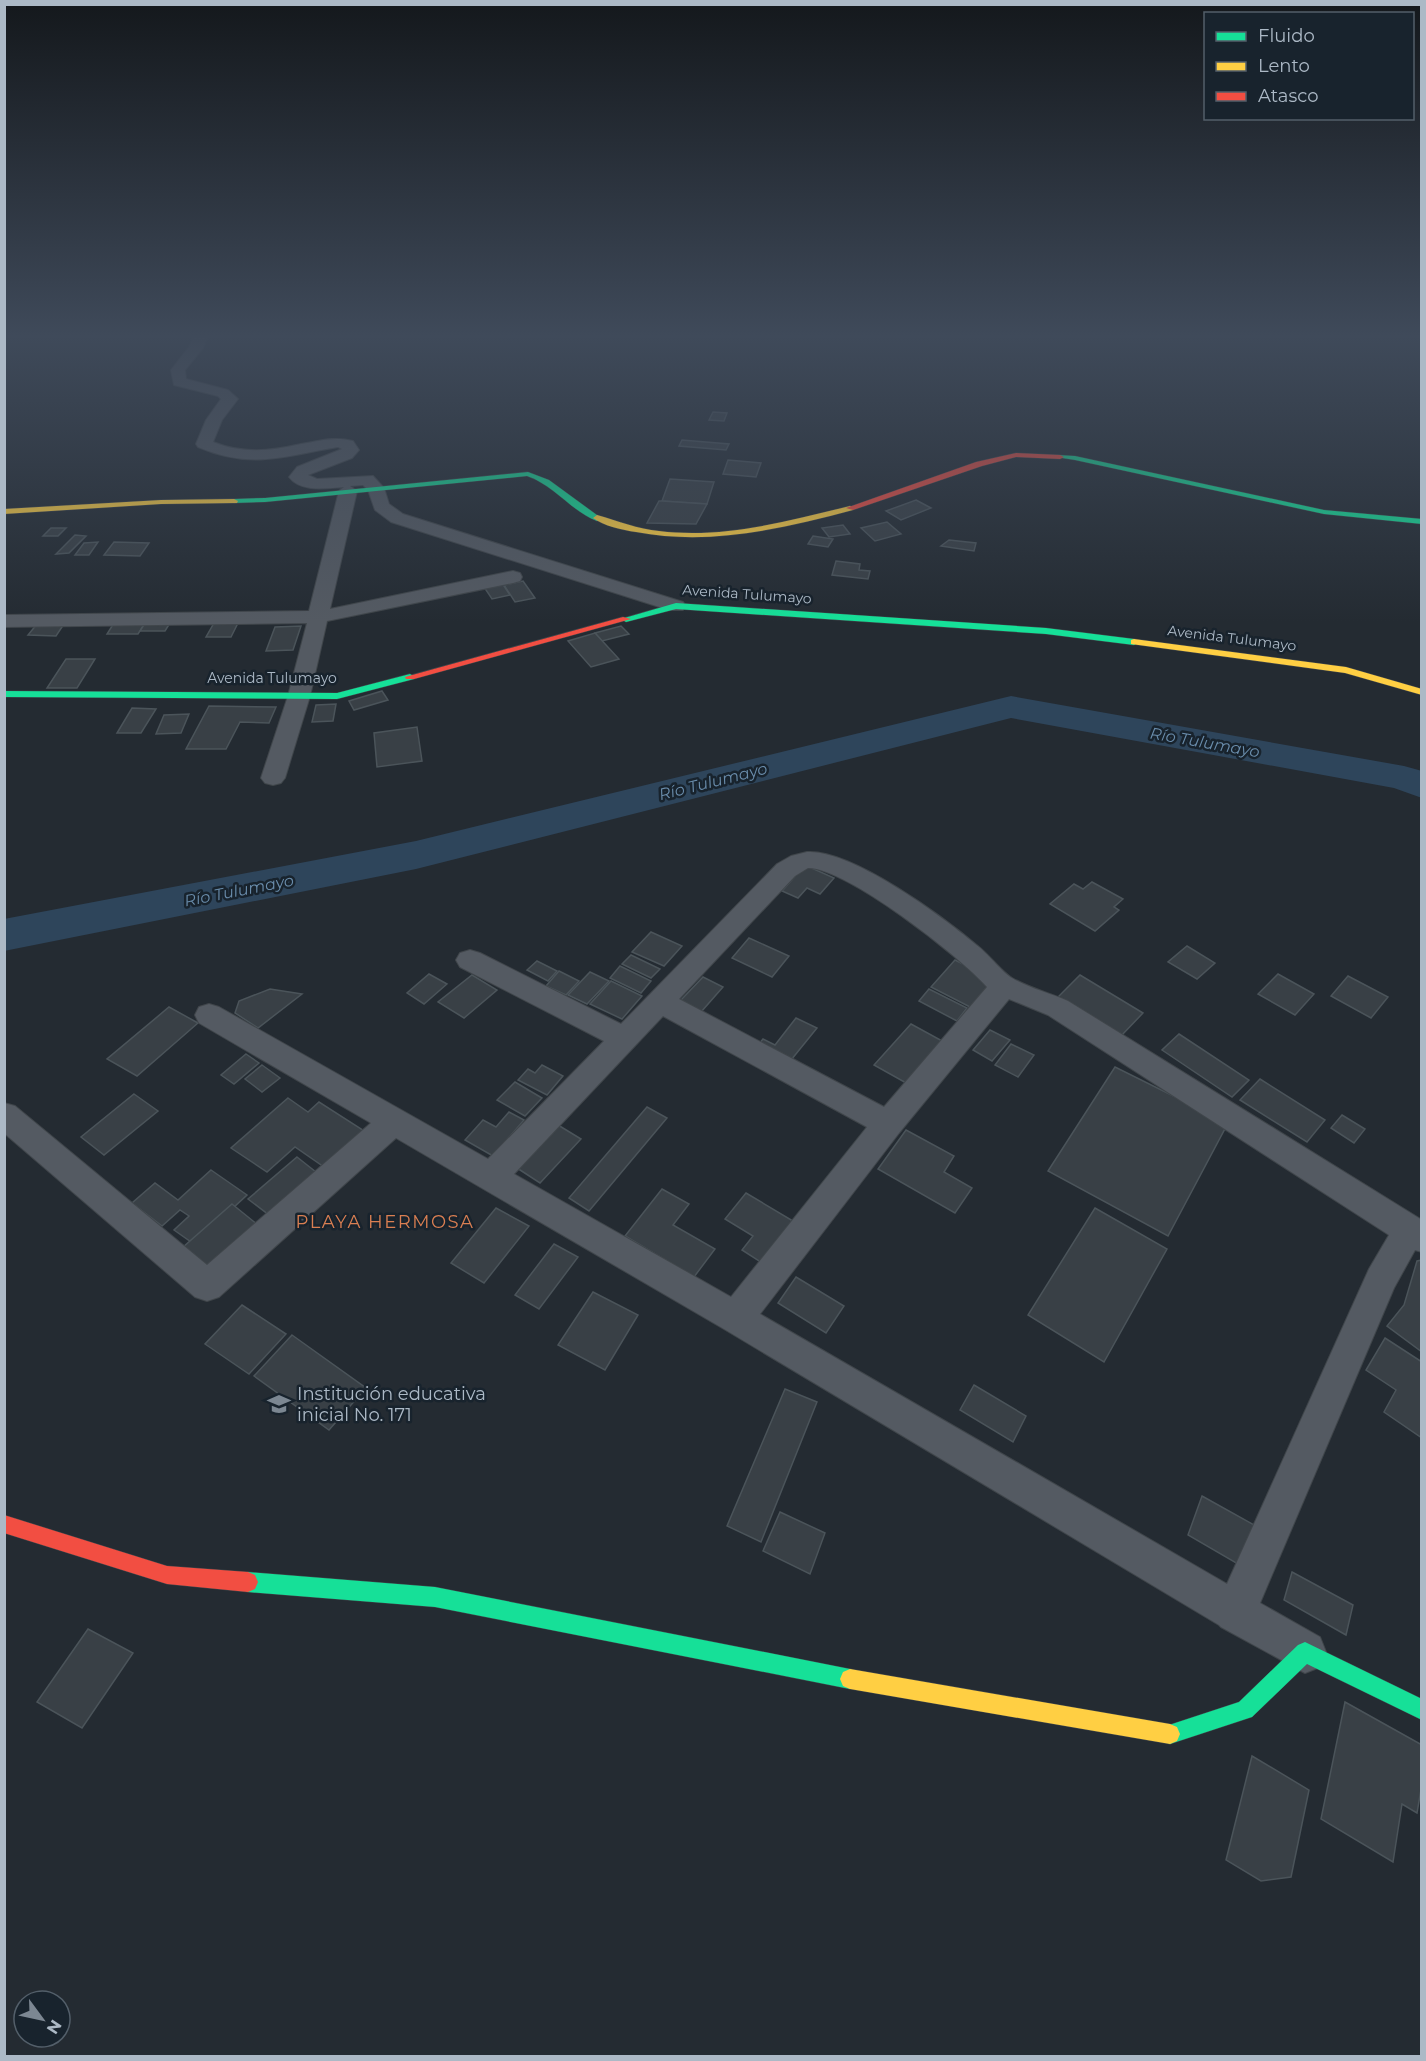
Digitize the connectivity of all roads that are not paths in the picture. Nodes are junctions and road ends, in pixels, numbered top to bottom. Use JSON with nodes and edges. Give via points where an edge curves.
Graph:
{"nodes":[{"id":1,"x":207,"y":430,"type":"edge"},
{"id":2,"x":376,"y":488,"type":"junction"},
{"id":3,"x":348,"y":491,"type":"junction"},
{"id":4,"x":4,"y":512,"type":"edge"},
{"id":5,"x":1422,"y":522,"type":"edge"},
{"id":6,"x":513,"y":577,"type":"dead end"},
{"id":7,"x":676,"y":606,"type":"junction"},
{"id":8,"x":318,"y":617,"type":"junction"},
{"id":9,"x":4,"y":621,"type":"edge"},
{"id":10,"x":1422,"y":692,"type":"edge"},
{"id":11,"x":4,"y":694,"type":"edge"},
{"id":12,"x":299,"y":696,"type":"junction"},
{"id":13,"x":273,"y":778,"type":"dead end"},
{"id":14,"x":470,"y":960,"type":"dead end"},
{"id":15,"x":1000,"y":985,"type":"junction"},
{"id":16,"x":659,"y":1001,"type":"junction"},
{"id":17,"x":209,"y":1015,"type":"dead end"},
{"id":18,"x":624,"y":1038,"type":"junction"},
{"id":19,"x":4,"y":1115,"type":"edge"},
{"id":20,"x":394,"y":1121,"type":"junction"},
{"id":21,"x":888,"y":1124,"type":"junction"},
{"id":22,"x":491,"y":1177,"type":"junction"},
{"id":23,"x":1415,"y":1234,"type":"edge"},
{"id":24,"x":736,"y":1318,"type":"junction"},
{"id":25,"x":4,"y":1524,"type":"edge"},
{"id":26,"x":1235,"y":1613,"type":"junction"},
{"id":27,"x":1305,"y":1652,"type":"junction"},
{"id":28,"x":1422,"y":1710,"type":"edge"}],
"edges":[{"from":1,"to":2,"type":"street","via":[[204,444],[228,454],[258,458],[338,442],[347,444],[351,450],[346,454],[297,477],[315,484],[367,480]]},
{"from":2,"to":3,"type":"street"},
{"from":2,"to":5,"type":"street","via":[[528,474],[549,480],[575,507],[612,524],[657,534],[709,535],[766,529],[834,514],[979,464],[1033,454],[1103,463],[1324,512]]},
{"from":2,"to":7,"type":"street","via":[[381,506],[397,518]]},
{"from":3,"to":4,"type":"street","via":[[265,500]]},
{"from":3,"to":8,"type":"street"},
{"from":6,"to":8,"type":"street"},
{"from":7,"to":10,"type":"street","name":"Avenida Tulumayo","via":[[1046,631],[1346,670]]},
{"from":7,"to":12,"type":"street","name":"Avenida Tulumayo","via":[[337,696]]},
{"from":8,"to":9,"type":"street"},
{"from":8,"to":12,"type":"street"},
{"from":11,"to":12,"type":"street","name":"Avenida Tulumayo"},
{"from":12,"to":13,"type":"street"},
{"from":14,"to":18,"type":"street"},
{"from":15,"to":16,"type":"street","via":[[993,974],[955,943],[885,892],[814,859],[801,860],[786,870]]},
{"from":15,"to":21,"type":"street","via":[[997,996]]},
{"from":15,"to":23,"type":"street","via":[[1058,1008]]},
{"from":16,"to":18,"type":"street"},
{"from":16,"to":21,"type":"street"},
{"from":17,"to":20,"type":"street"},
{"from":18,"to":22,"type":"street"},
{"from":19,"to":20,"type":"street","via":[[207,1286]]},
{"from":20,"to":22,"type":"street"},
{"from":21,"to":24,"type":"street"},
{"from":22,"to":24,"type":"street"},
{"from":23,"to":26,"type":"street","via":[[1381,1280]]},
{"from":24,"to":26,"type":"street"},
{"from":25,"to":27,"type":"street","via":[[167,1575],[435,1597],[814,1673],[1168,1735],[1245,1710]]},
{"from":26,"to":27,"type":"street"},
{"from":27,"to":28,"type":"street"}]}
